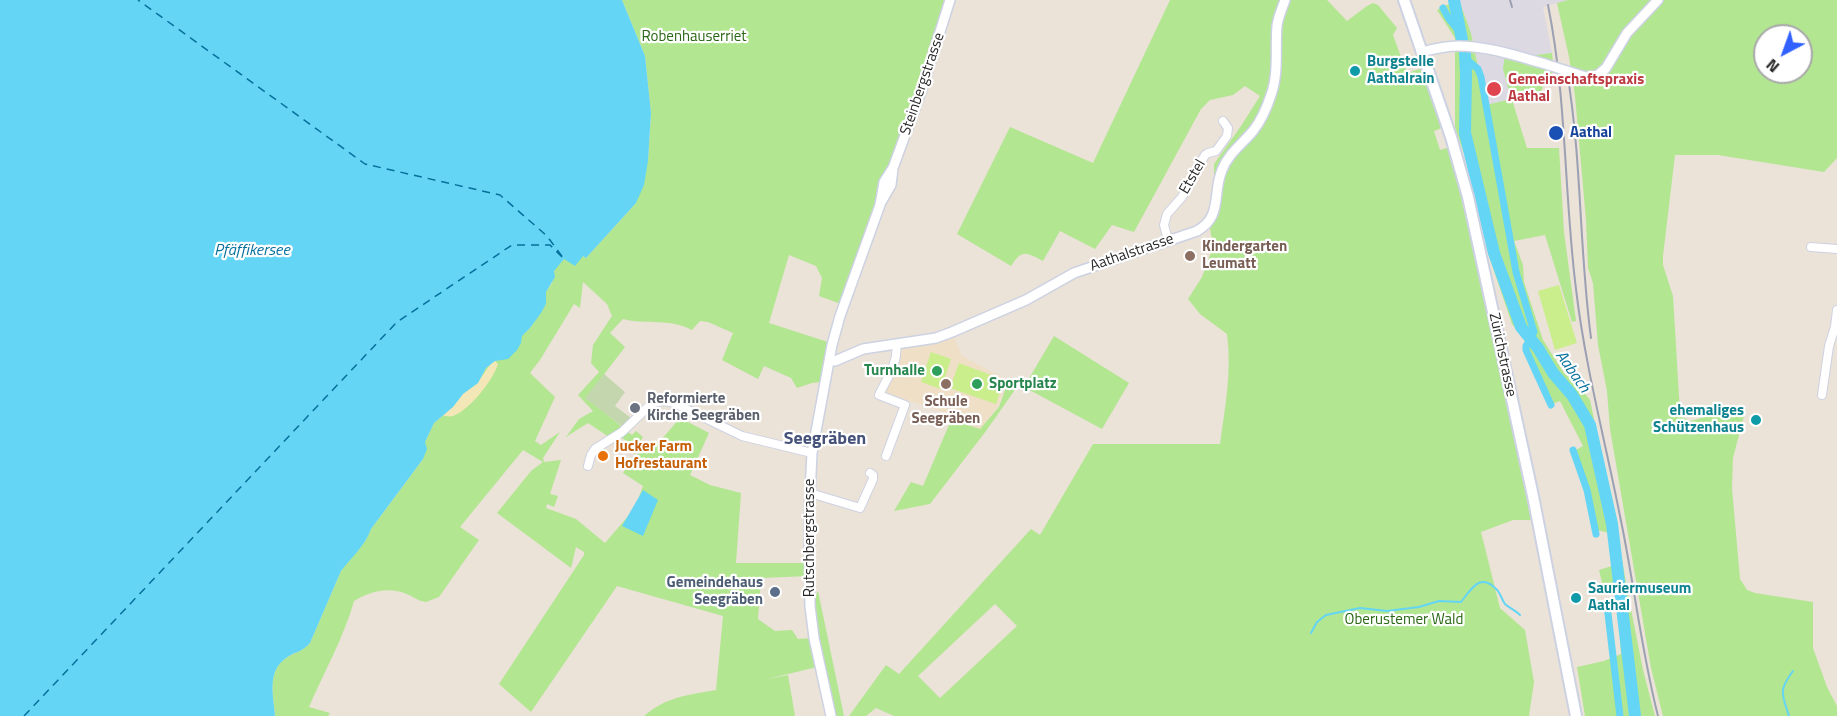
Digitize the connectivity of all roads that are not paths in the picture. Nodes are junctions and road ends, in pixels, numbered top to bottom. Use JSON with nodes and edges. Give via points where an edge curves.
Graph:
{"nodes":[{"id":1,"x":950,"y":0,"type":"edge"},
{"id":2,"x":1285,"y":0,"type":"edge"},
{"id":3,"x":1404,"y":0,"type":"edge"},
{"id":4,"x":1658,"y":0,"type":"edge"},
{"id":5,"x":1421,"y":52,"type":"junction"},
{"id":6,"x":1223,"y":121,"type":"dead end"},
{"id":7,"x":1168,"y":240,"type":"junction"},
{"id":8,"x":1811,"y":247,"type":"dead end"},
{"id":9,"x":1837,"y":249,"type":"edge"},
{"id":10,"x":1837,"y":310,"type":"edge"},
{"id":11,"x":1836,"y":329,"type":"edge"},
{"id":12,"x":896,"y":344,"type":"junction"},
{"id":13,"x":830,"y":360,"type":"junction"},
{"id":14,"x":1822,"y":395,"type":"dead end"},
{"id":15,"x":812,"y":453,"type":"junction"},
{"id":16,"x":886,"y":456,"type":"dead end"},
{"id":17,"x":588,"y":466,"type":"dead end"},
{"id":18,"x":870,"y":473,"type":"dead end"},
{"id":19,"x":810,"y":493,"type":"junction"},
{"id":20,"x":831,"y":716,"type":"edge"},
{"id":21,"x":1576,"y":716,"type":"edge"}],
"edges":[{"from":1,"to":13,"type":"street","name":"Steinbergstrasse","via":[[922,89],[893,168],[884,182],[840,316]]},
{"from":2,"to":7,"type":"street","name":"Aathalstrasse","via":[[1277,27],[1274,83],[1264,113],[1225,164],[1209,221],[1197,231]]},
{"from":3,"to":5,"type":"main road","name":"Zürichstrasse"},
{"from":4,"to":5,"type":"street","bridge":true,"via":[[1627,33],[1602,72],[1592,77],[1465,46]]},
{"from":5,"to":21,"type":"main road","name":"Zürichstrasse","via":[[1453,141],[1477,237]]},
{"from":6,"to":7,"type":"street","name":"Etstel","via":[[1228,128],[1227,136],[1216,152],[1205,155],[1182,197],[1167,214],[1164,225]]},
{"from":7,"to":12,"type":"street","name":"Aathalstrasse","via":[[1074,273],[1026,300],[952,332]]},
{"from":8,"to":9,"type":"street"},
{"from":10,"to":11,"type":"street"},
{"from":11,"to":14,"type":"street","via":[[1829,346]]},
{"from":12,"to":13,"type":"street","name":"Aathalstrasse"},
{"from":12,"to":16,"type":"street","via":[[895,361],[879,394],[905,405]]},
{"from":13,"to":15,"type":"street","name":"Rutschbergstrasse"},
{"from":15,"to":17,"type":"street","via":[[735,434],[663,401],[650,405],[622,432],[595,449]]},
{"from":15,"to":19,"type":"street","name":"Rutschbergstrasse"},
{"from":18,"to":19,"type":"street","via":[[873,479],[860,508]]},
{"from":19,"to":20,"type":"street","name":"Rutschbergstrasse","via":[[810,606]]}]}
